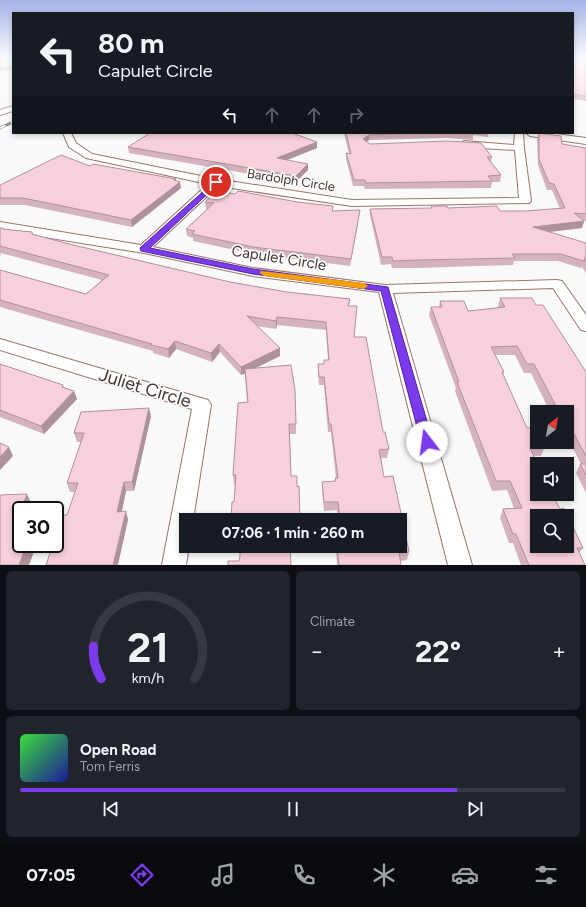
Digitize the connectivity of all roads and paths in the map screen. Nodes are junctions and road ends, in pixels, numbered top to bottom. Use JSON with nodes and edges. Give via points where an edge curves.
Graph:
{"nodes":[{"id":1,"x":12,"y":108,"type":"edge"},
{"id":2,"x":0,"y":113,"type":"edge"},
{"id":3,"x":67,"y":134,"type":"edge"},
{"id":4,"x":519,"y":134,"type":"edge"},
{"id":5,"x":537,"y":134,"type":"edge"},
{"id":6,"x":586,"y":141,"type":"edge"},
{"id":7,"x":455,"y":143,"type":"edge"},
{"id":8,"x":519,"y":148,"type":"junction"},
{"id":9,"x":216,"y":182,"type":"junction"},
{"id":10,"x":0,"y":226,"type":"edge"},
{"id":11,"x":144,"y":249,"type":"junction"},
{"id":12,"x":385,"y":289,"type":"junction"},
{"id":13,"x":586,"y":326,"type":"edge"},
{"id":14,"x":0,"y":344,"type":"edge"},
{"id":15,"x":174,"y":565,"type":"edge"},
{"id":16,"x":460,"y":565,"type":"edge"}],
"edges":[{"from":1,"to":2,"type":"street"},
{"from":3,"to":9,"type":"street","name":"Bardolph Circle","via":[[72,145],[89,156]]},
{"from":4,"to":8,"type":"street"},
{"from":5,"to":6,"type":"street"},
{"from":7,"to":8,"type":"street"},
{"from":8,"to":9,"type":"street","name":"Bardolph Circle","via":[[525,201],[352,203]]},
{"from":9,"to":11,"type":"street"},
{"from":10,"to":11,"type":"street","name":"Capulet Circle"},
{"from":11,"to":12,"type":"street","name":"Capulet Circle","via":[[253,272]]},
{"from":12,"to":13,"type":"street","name":"Capulet Circle","via":[[557,284]]},
{"from":12,"to":16,"type":"street"},
{"from":14,"to":15,"type":"street","name":"Juliet Circle","via":[[202,405]]}]}
